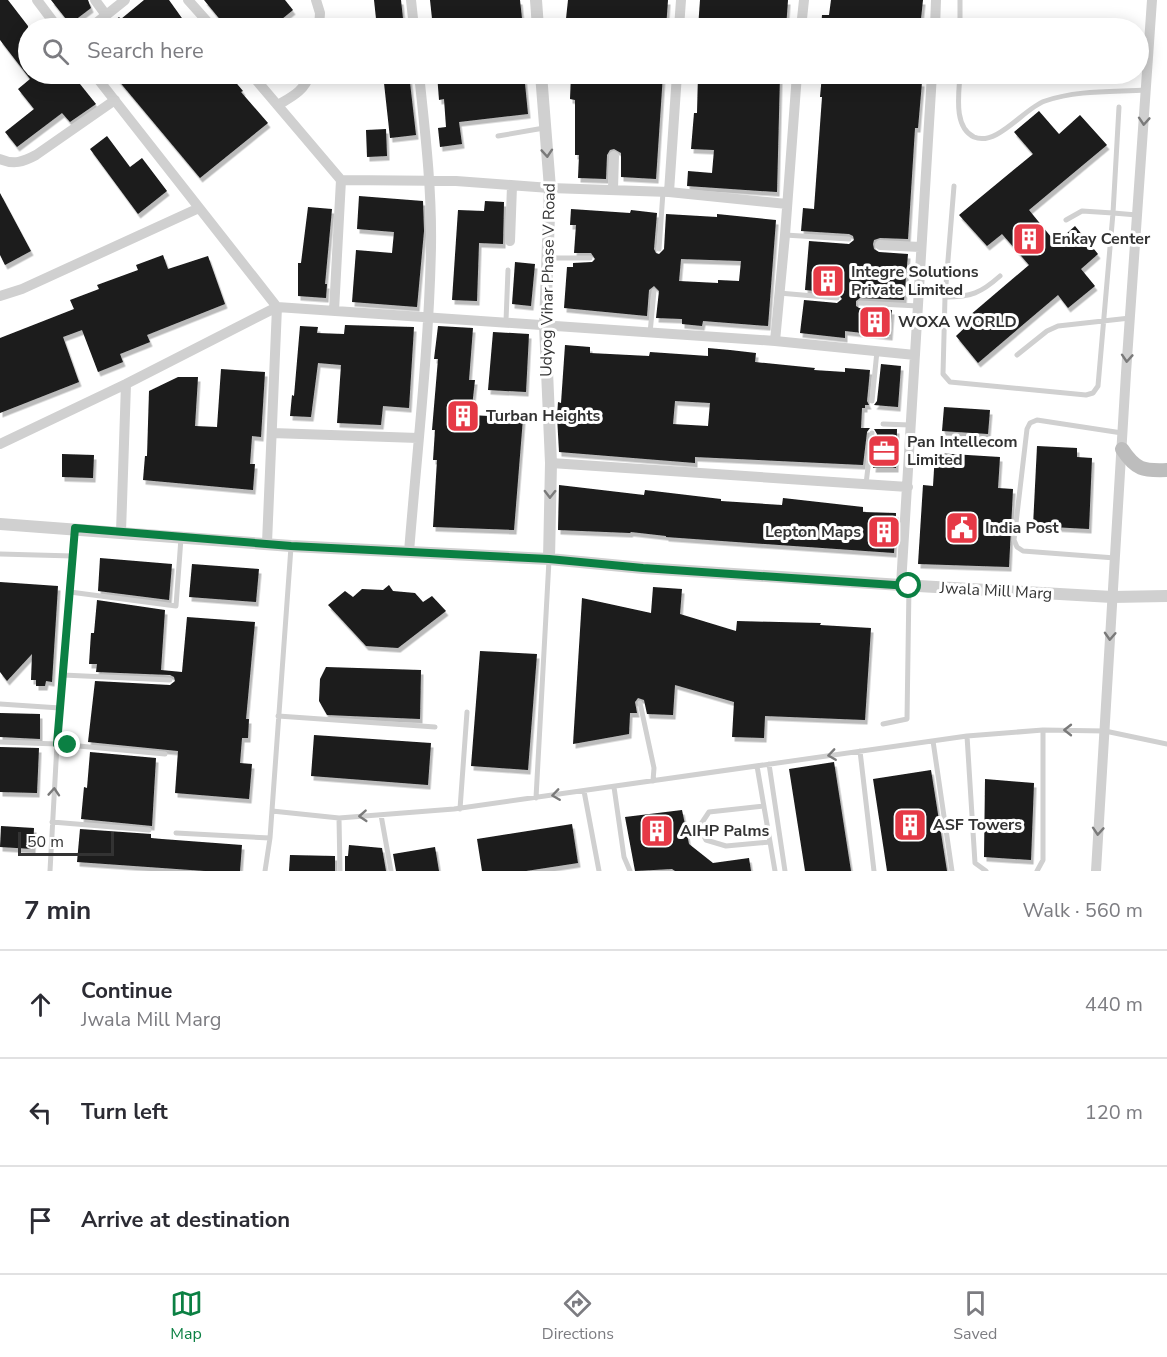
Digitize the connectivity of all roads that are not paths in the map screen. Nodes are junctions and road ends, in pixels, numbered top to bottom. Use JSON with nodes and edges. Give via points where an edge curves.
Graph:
{"nodes":[{"id":1,"x":37,"y":0,"type":"edge"},
{"id":2,"x":95,"y":0,"type":"edge"},
{"id":3,"x":125,"y":0,"type":"edge"},
{"id":4,"x":188,"y":0,"type":"edge"},
{"id":5,"x":316,"y":0,"type":"edge"},
{"id":6,"x":411,"y":0,"type":"edge"},
{"id":7,"x":536,"y":0,"type":"edge"},
{"id":8,"x":681,"y":0,"type":"edge"},
{"id":9,"x":804,"y":0,"type":"edge"},
{"id":10,"x":936,"y":0,"type":"edge"},
{"id":11,"x":960,"y":0,"type":"edge"},
{"id":12,"x":1152,"y":0,"type":"edge"},
{"id":13,"x":106,"y":15,"type":"junction"},
{"id":14,"x":50,"y":18,"type":"edge"},
{"id":15,"x":102,"y":18,"type":"edge"},
{"id":16,"x":204,"y":18,"type":"edge"},
{"id":17,"x":320,"y":18,"type":"edge"},
{"id":18,"x":413,"y":18,"type":"edge"},
{"id":19,"x":537,"y":18,"type":"edge"},
{"id":20,"x":680,"y":18,"type":"edge"},
{"id":21,"x":802,"y":18,"type":"edge"},
{"id":22,"x":935,"y":18,"type":"edge"},
{"id":23,"x":960,"y":18,"type":"edge"},
{"id":24,"x":1149,"y":45,"type":"edge"},
{"id":25,"x":102,"y":84,"type":"edge"},
{"id":26,"x":260,"y":84,"type":"edge"},
{"id":27,"x":306,"y":84,"type":"edge"},
{"id":28,"x":420,"y":84,"type":"edge"},
{"id":29,"x":542,"y":84,"type":"edge"},
{"id":30,"x":676,"y":84,"type":"edge"},
{"id":31,"x":796,"y":84,"type":"edge"},
{"id":32,"x":931,"y":84,"type":"edge"},
{"id":33,"x":960,"y":84,"type":"edge"},
{"id":34,"x":1146,"y":84,"type":"edge"},
{"id":35,"x":1146,"y":90,"type":"junction"},
{"id":36,"x":115,"y":100,"type":"junction"},
{"id":37,"x":278,"y":105,"type":"junction"},
{"id":38,"x":1119,"y":107,"type":"dead end"},
{"id":39,"x":546,"y":128,"type":"junction"},
{"id":40,"x":498,"y":136,"type":"dead end"},
{"id":41,"x":614,"y":156,"type":"dead end"},
{"id":42,"x":0,"y":159,"type":"edge"},
{"id":43,"x":341,"y":180,"type":"junction"},
{"id":44,"x":430,"y":181,"type":"junction"},
{"id":45,"x":512,"y":186,"type":"junction"},
{"id":46,"x":954,"y":186,"type":"dead end"},
{"id":47,"x":550,"y":188,"type":"junction"},
{"id":48,"x":613,"y":189,"type":"junction"},
{"id":49,"x":666,"y":192,"type":"junction"},
{"id":50,"x":787,"y":204,"type":"junction"},
{"id":51,"x":199,"y":208,"type":"junction"},
{"id":52,"x":1113,"y":213,"type":"junction"},
{"id":53,"x":1137,"y":215,"type":"junction"},
{"id":54,"x":1066,"y":220,"type":"dead end"},
{"id":55,"x":785,"y":235,"type":"junction"},
{"id":56,"x":849,"y":239,"type":"dead end"},
{"id":57,"x":510,"y":241,"type":"dead end"},
{"id":58,"x":880,"y":245,"type":"dead end"},
{"id":59,"x":920,"y":247,"type":"junction"},
{"id":60,"x":658,"y":249,"type":"dead end"},
{"id":61,"x":547,"y":258,"type":"junction"},
{"id":62,"x":590,"y":258,"type":"dead end"},
{"id":63,"x":508,"y":270,"type":"dead end"},
{"id":64,"x":1000,"y":276,"type":"dead end"},
{"id":65,"x":654,"y":291,"type":"dead end"},
{"id":66,"x":779,"y":293,"type":"junction"},
{"id":67,"x":0,"y":296,"type":"edge"},
{"id":68,"x":945,"y":297,"type":"junction"},
{"id":69,"x":837,"y":298,"type":"dead end"},
{"id":70,"x":860,"y":303,"type":"dead end"},
{"id":71,"x":918,"y":306,"type":"junction"},
{"id":72,"x":277,"y":307,"type":"junction"},
{"id":73,"x":334,"y":311,"type":"junction"},
{"id":74,"x":428,"y":317,"type":"junction"},
{"id":75,"x":1130,"y":318,"type":"junction"},
{"id":76,"x":1105,"y":319,"type":"junction"},
{"id":77,"x":506,"y":321,"type":"junction"},
{"id":78,"x":545,"y":325,"type":"junction"},
{"id":79,"x":650,"y":333,"type":"junction"},
{"id":80,"x":775,"y":341,"type":"junction"},
{"id":81,"x":877,"y":351,"type":"junction"},
{"id":82,"x":915,"y":355,"type":"junction"},
{"id":83,"x":1017,"y":355,"type":"dead end"},
{"id":84,"x":126,"y":384,"type":"junction"},
{"id":85,"x":872,"y":401,"type":"dead end"},
{"id":86,"x":883,"y":424,"type":"dead end"},
{"id":87,"x":910,"y":425,"type":"junction"},
{"id":88,"x":272,"y":433,"type":"junction"},
{"id":89,"x":872,"y":433,"type":"dead end"},
{"id":90,"x":1122,"y":433,"type":"junction"},
{"id":91,"x":418,"y":438,"type":"junction"},
{"id":92,"x":0,"y":444,"type":"edge"},
{"id":93,"x":1122,"y":449,"type":"junction"},
{"id":94,"x":551,"y":463,"type":"junction"},
{"id":95,"x":1167,"y":470,"type":"edge"},
{"id":96,"x":866,"y":484,"type":"junction"},
{"id":97,"x":908,"y":487,"type":"junction"},
{"id":98,"x":0,"y":524,"type":"edge"},
{"id":99,"x":75,"y":528,"type":"junction"},
{"id":100,"x":121,"y":532,"type":"junction"},
{"id":101,"x":182,"y":536,"type":"junction"},
{"id":102,"x":267,"y":543,"type":"junction"},
{"id":103,"x":291,"y":546,"type":"junction"},
{"id":104,"x":409,"y":552,"type":"junction"},
{"id":105,"x":0,"y":554,"type":"edge"},
{"id":106,"x":73,"y":556,"type":"junction"},
{"id":107,"x":1115,"y":558,"type":"junction"},
{"id":108,"x":549,"y":559,"type":"junction"},
{"id":109,"x":905,"y":586,"type":"junction"},
{"id":110,"x":70,"y":592,"type":"junction"},
{"id":111,"x":1167,"y":596,"type":"edge"},
{"id":112,"x":1112,"y":597,"type":"junction"},
{"id":113,"x":63,"y":675,"type":"junction"},
{"id":114,"x":170,"y":680,"type":"dead end"},
{"id":115,"x":640,"y":703,"type":"dead end"},
{"id":116,"x":0,"y":704,"type":"edge"},
{"id":117,"x":60,"y":708,"type":"junction"},
{"id":118,"x":467,"y":712,"type":"dead end"},
{"id":119,"x":279,"y":716,"type":"junction"},
{"id":120,"x":883,"y":724,"type":"dead end"},
{"id":121,"x":435,"y":727,"type":"dead end"},
{"id":122,"x":1043,"y":730,"type":"junction"},
{"id":123,"x":1104,"y":730,"type":"junction"},
{"id":124,"x":967,"y":736,"type":"junction"},
{"id":125,"x":933,"y":741,"type":"junction"},
{"id":126,"x":0,"y":742,"type":"edge"},
{"id":127,"x":57,"y":744,"type":"junction"},
{"id":128,"x":1167,"y":744,"type":"edge"},
{"id":129,"x":860,"y":751,"type":"junction"},
{"id":130,"x":165,"y":754,"type":"dead end"},
{"id":131,"x":769,"y":764,"type":"junction"},
{"id":132,"x":757,"y":766,"type":"junction"},
{"id":133,"x":653,"y":781,"type":"junction"},
{"id":134,"x":614,"y":787,"type":"junction"},
{"id":135,"x":584,"y":791,"type":"junction"},
{"id":136,"x":536,"y":798,"type":"junction"},
{"id":137,"x":764,"y":806,"type":"junction"},
{"id":138,"x":459,"y":809,"type":"junction"},
{"id":139,"x":272,"y":811,"type":"junction"},
{"id":140,"x":381,"y":815,"type":"junction"},
{"id":141,"x":339,"y":818,"type":"junction"},
{"id":142,"x":52,"y":822,"type":"junction"},
{"id":143,"x":149,"y":830,"type":"dead end"},
{"id":144,"x":176,"y":833,"type":"dead end"},
{"id":145,"x":270,"y":838,"type":"junction"},
{"id":146,"x":770,"y":842,"type":"junction"},
{"id":147,"x":50,"y":871,"type":"edge"},
{"id":148,"x":265,"y":871,"type":"edge"},
{"id":149,"x":340,"y":871,"type":"edge"},
{"id":150,"x":391,"y":871,"type":"edge"},
{"id":151,"x":599,"y":871,"type":"edge"},
{"id":152,"x":630,"y":871,"type":"edge"},
{"id":153,"x":775,"y":871,"type":"edge"},
{"id":154,"x":785,"y":871,"type":"edge"},
{"id":155,"x":874,"y":871,"type":"edge"},
{"id":156,"x":952,"y":871,"type":"edge"},
{"id":157,"x":986,"y":871,"type":"edge"},
{"id":158,"x":1037,"y":871,"type":"edge"},
{"id":159,"x":1096,"y":871,"type":"edge"}],
"edges":[{"from":1,"to":14,"type":"street"},
{"from":2,"to":13,"type":"street"},
{"from":3,"to":13,"type":"street"},
{"from":4,"to":16,"type":"street"},
{"from":5,"to":17,"type":"street"},
{"from":6,"to":18,"type":"street"},
{"from":7,"to":19,"type":"street"},
{"from":8,"to":20,"type":"street"},
{"from":9,"to":21,"type":"street"},
{"from":10,"to":22,"type":"street"},
{"from":11,"to":23,"type":"lane"},
{"from":12,"to":24,"type":"street"},
{"from":13,"to":15,"type":"street"},
{"from":25,"to":36,"type":"street"},
{"from":26,"to":37,"type":"street"},
{"from":27,"to":37,"type":"street"},
{"from":28,"to":44,"type":"street"},
{"from":29,"to":39,"type":"street","name":"Udyog Vihar Phase V Road"},
{"from":30,"to":49,"type":"street"},
{"from":31,"to":50,"type":"street"},
{"from":32,"to":59,"type":"street"},
{"from":33,"to":35,"type":"lane","via":[[961,124],[977,138],[990,139],[1041,102],[1067,94]]},
{"from":34,"to":35,"type":"street"},
{"from":35,"to":53,"type":"street","one_way":true},
{"from":36,"to":42,"type":"street","via":[[36,155],[22,162]]},
{"from":36,"to":51,"type":"street"},
{"from":37,"to":43,"type":"street"},
{"from":38,"to":52,"type":"lane"},
{"from":39,"to":40,"type":"lane"},
{"from":39,"to":47,"type":"street","name":"Udyog Vihar Phase V Road","one_way":true},
{"from":41,"to":48,"type":"street"},
{"from":43,"to":44,"type":"street"},
{"from":43,"to":73,"type":"street"},
{"from":44,"to":45,"type":"street"},
{"from":44,"to":74,"type":"street"},
{"from":45,"to":47,"type":"street"},
{"from":45,"to":57,"type":"street"},
{"from":46,"to":68,"type":"lane"},
{"from":47,"to":48,"type":"street"},
{"from":47,"to":61,"type":"street","name":"Udyog Vihar Phase V Road"},
{"from":48,"to":49,"type":"street"},
{"from":49,"to":50,"type":"street"},
{"from":49,"to":60,"type":"lane"},
{"from":50,"to":55,"type":"street"},
{"from":51,"to":67,"type":"street"},
{"from":51,"to":72,"type":"street"},
{"from":52,"to":53,"type":"lane"},
{"from":52,"to":54,"type":"lane","via":[[1082,211]]},
{"from":52,"to":76,"type":"lane"},
{"from":53,"to":75,"type":"street"},
{"from":55,"to":56,"type":"lane"},
{"from":55,"to":66,"type":"street"},
{"from":58,"to":59,"type":"street"},
{"from":59,"to":71,"type":"street"},
{"from":61,"to":62,"type":"lane"},
{"from":61,"to":78,"type":"street","name":"Udyog Vihar Phase V Road"},
{"from":63,"to":77,"type":"lane"},
{"from":64,"to":68,"type":"lane","via":[[977,294]]},
{"from":65,"to":79,"type":"lane"},
{"from":66,"to":69,"type":"lane"},
{"from":66,"to":80,"type":"street"},
{"from":68,"to":76,"type":"lane","via":[[943,374],[950,382],[1093,393],[1098,386]]},
{"from":70,"to":71,"type":"lane"},
{"from":71,"to":82,"type":"street"},
{"from":72,"to":73,"type":"street"},
{"from":72,"to":84,"type":"street"},
{"from":72,"to":88,"type":"street"},
{"from":73,"to":74,"type":"street"},
{"from":74,"to":77,"type":"street"},
{"from":74,"to":91,"type":"street"},
{"from":75,"to":76,"type":"lane"},
{"from":75,"to":90,"type":"street","one_way":true},
{"from":76,"to":83,"type":"lane","via":[[1058,326]]},
{"from":77,"to":78,"type":"street"},
{"from":78,"to":79,"type":"street"},
{"from":78,"to":94,"type":"street","name":"Udyog Vihar Phase V Road"},
{"from":79,"to":80,"type":"street"},
{"from":80,"to":81,"type":"street"},
{"from":81,"to":82,"type":"street"},
{"from":81,"to":85,"type":"lane"},
{"from":82,"to":87,"type":"street"},
{"from":84,"to":92,"type":"street"},
{"from":84,"to":100,"type":"street"},
{"from":86,"to":87,"type":"lane"},
{"from":87,"to":97,"type":"street"},
{"from":88,"to":91,"type":"street"},
{"from":88,"to":102,"type":"street"},
{"from":89,"to":96,"type":"lane"},
{"from":90,"to":93,"type":"street"},
{"from":90,"to":107,"type":"lane","via":[[1037,420],[1030,423],[1014,540],[1023,551]]},
{"from":91,"to":104,"type":"street"},
{"from":93,"to":95,"type":"main road","via":[[1142,469]]},
{"from":93,"to":107,"type":"street"},
{"from":94,"to":96,"type":"street"},
{"from":94,"to":108,"type":"street","name":"Udyog Vihar Phase V Road","one_way":true},
{"from":96,"to":97,"type":"street"},
{"from":97,"to":109,"type":"street"},
{"from":98,"to":99,"type":"street","name":"Jwala Mill Marg"},
{"from":99,"to":100,"type":"street","name":"Jwala Mill Marg"},
{"from":99,"to":106,"type":"lane"},
{"from":100,"to":101,"type":"street","name":"Jwala Mill Marg"},
{"from":101,"to":102,"type":"street","name":"Jwala Mill Marg"},
{"from":101,"to":110,"type":"lane","via":[[176,606]]},
{"from":102,"to":103,"type":"street","name":"Jwala Mill Marg"},
{"from":103,"to":104,"type":"street","name":"Jwala Mill Marg"},
{"from":103,"to":119,"type":"lane"},
{"from":104,"to":108,"type":"street","name":"Jwala Mill Marg"},
{"from":105,"to":106,"type":"lane"},
{"from":106,"to":110,"type":"lane"},
{"from":107,"to":112,"type":"street"},
{"from":108,"to":109,"type":"street","name":"Jwala Mill Marg"},
{"from":108,"to":136,"type":"lane"},
{"from":109,"to":112,"type":"street","name":"Jwala Mill Marg"},
{"from":109,"to":120,"type":"lane","via":[[907,719]]},
{"from":110,"to":113,"type":"lane"},
{"from":111,"to":112,"type":"street","name":"Jwala Mill Marg"},
{"from":112,"to":123,"type":"street","one_way":true},
{"from":113,"to":114,"type":"lane"},
{"from":113,"to":117,"type":"lane"},
{"from":115,"to":133,"type":"lane","via":[[654,768]]},
{"from":116,"to":117,"type":"lane"},
{"from":117,"to":127,"type":"lane"},
{"from":118,"to":138,"type":"lane"},
{"from":119,"to":121,"type":"lane"},
{"from":119,"to":139,"type":"lane"},
{"from":123,"to":122,"type":"lane","one_way":true},
{"from":122,"to":124,"type":"lane"},
{"from":122,"to":158,"type":"lane","via":[[1043,860]]},
{"from":123,"to":128,"type":"lane"},
{"from":123,"to":159,"type":"street","one_way":true},
{"from":124,"to":125,"type":"lane"},
{"from":124,"to":157,"type":"lane","via":[[975,863]]},
{"from":125,"to":129,"type":"lane"},
{"from":125,"to":156,"type":"lane"},
{"from":126,"to":127,"type":"lane"},
{"from":127,"to":130,"type":"lane"},
{"from":142,"to":127,"type":"lane","one_way":true},
{"from":129,"to":131,"type":"lane","one_way":true},
{"from":129,"to":155,"type":"lane"},
{"from":131,"to":132,"type":"lane"},
{"from":131,"to":154,"type":"lane"},
{"from":132,"to":133,"type":"lane"},
{"from":132,"to":137,"type":"lane"},
{"from":133,"to":134,"type":"lane"},
{"from":134,"to":135,"type":"lane"},
{"from":134,"to":152,"type":"lane","via":[[624,857]]},
{"from":135,"to":136,"type":"lane","one_way":true},
{"from":135,"to":151,"type":"lane"},
{"from":136,"to":138,"type":"lane"},
{"from":137,"to":146,"type":"lane"},
{"from":137,"to":146,"type":"lane","via":[[709,812],[699,827],[706,840],[726,846]]},
{"from":138,"to":140,"type":"lane"},
{"from":139,"to":141,"type":"lane"},
{"from":139,"to":145,"type":"lane"},
{"from":140,"to":141,"type":"lane","one_way":true},
{"from":140,"to":150,"type":"lane"},
{"from":141,"to":149,"type":"lane"},
{"from":142,"to":143,"type":"lane"},
{"from":142,"to":147,"type":"lane"},
{"from":144,"to":145,"type":"lane"},
{"from":145,"to":148,"type":"lane"},
{"from":146,"to":153,"type":"lane"}]}
